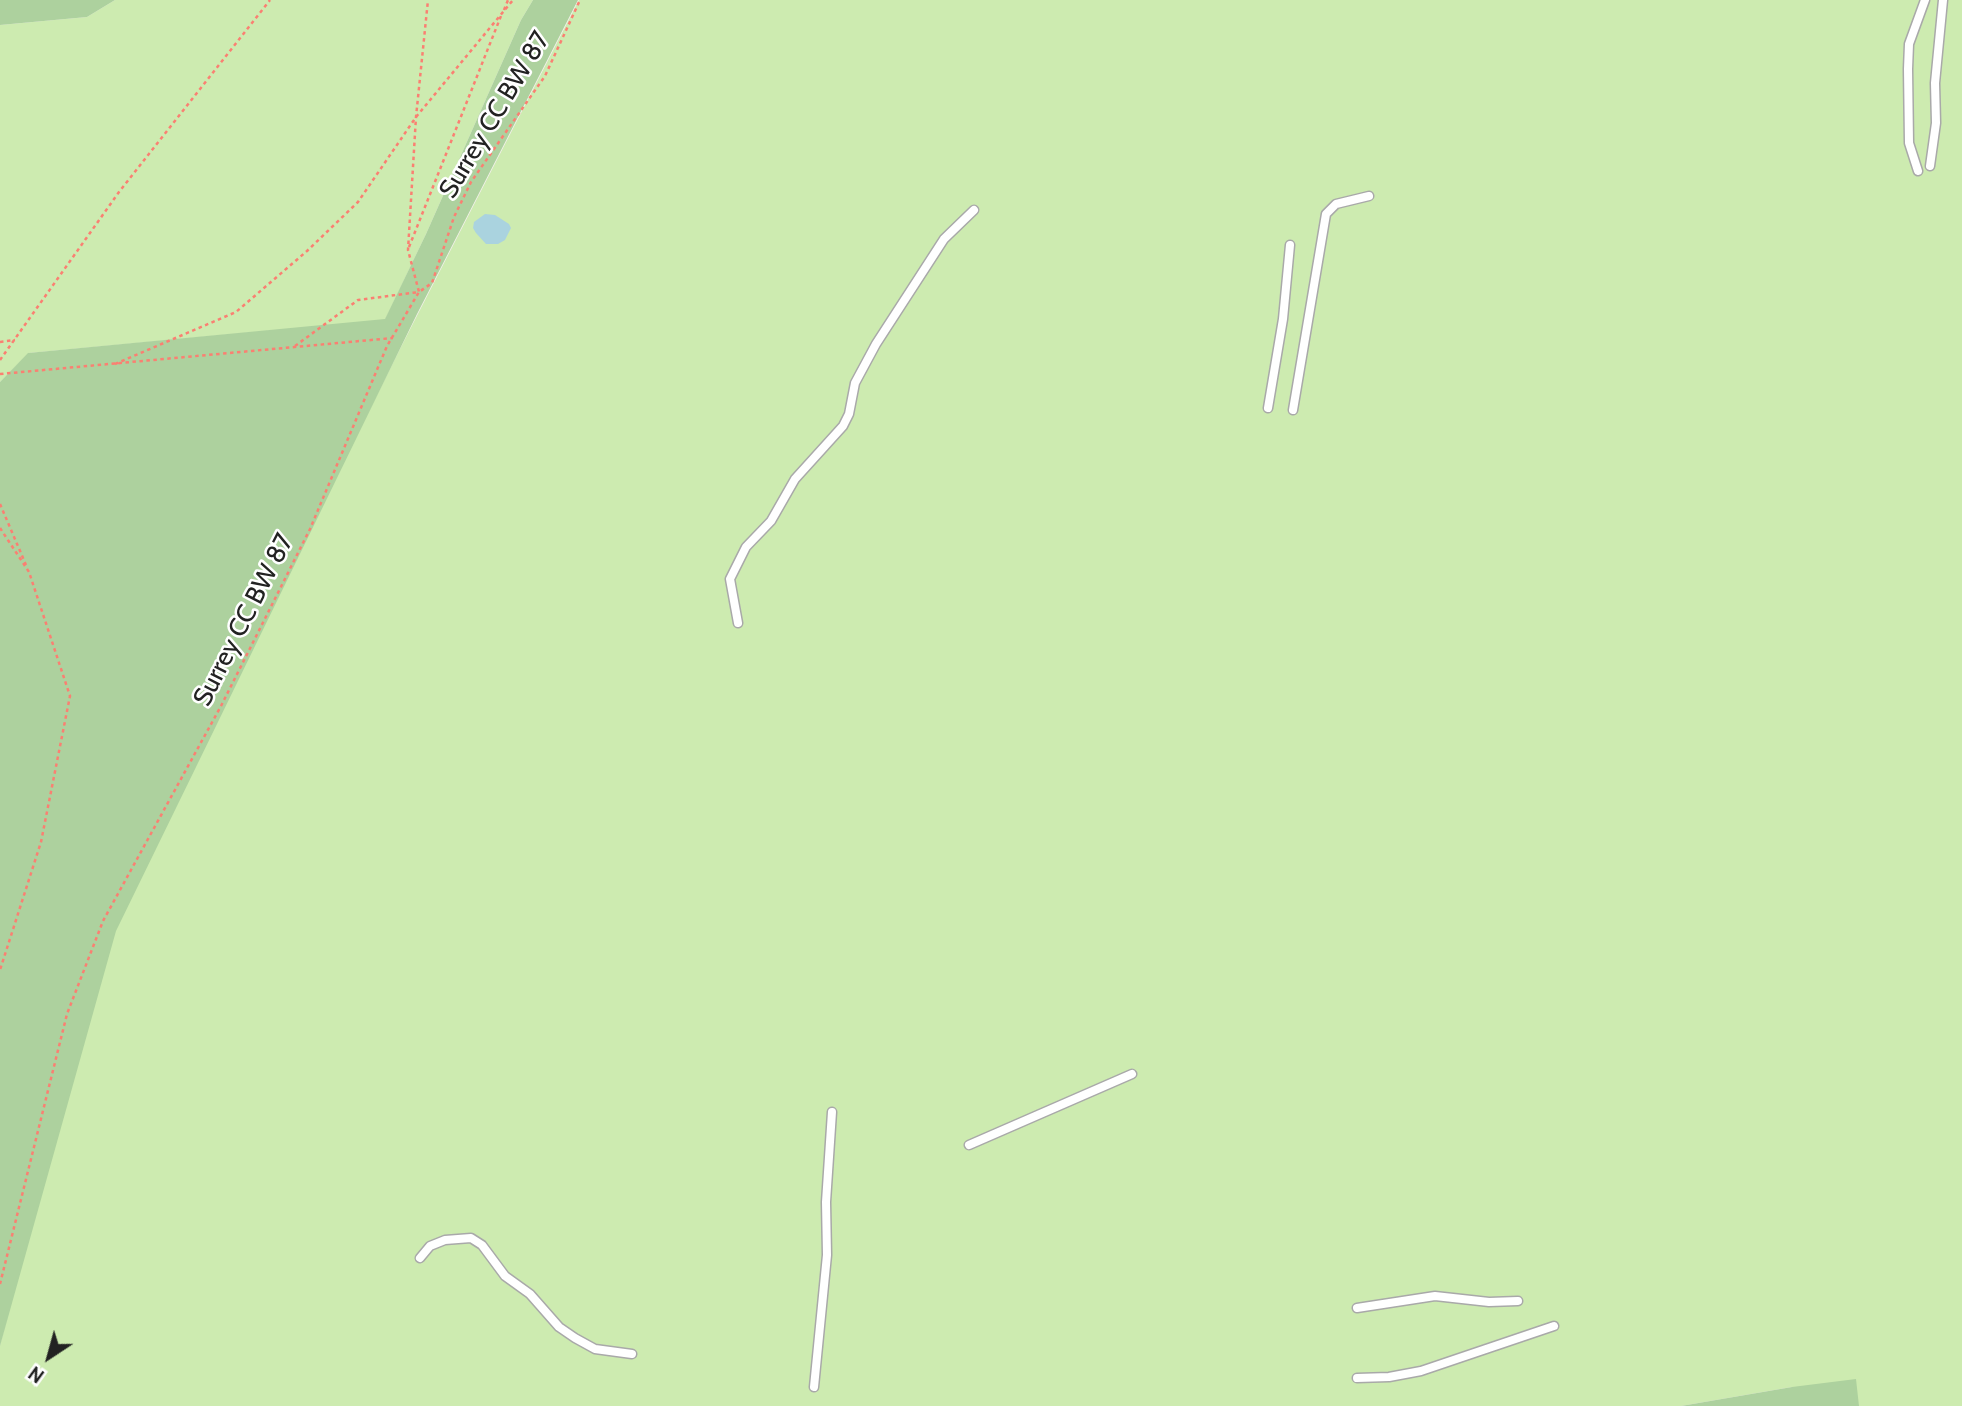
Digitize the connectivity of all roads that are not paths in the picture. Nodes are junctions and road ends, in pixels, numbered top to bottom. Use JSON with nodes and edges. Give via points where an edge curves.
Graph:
{"nodes":[{"id":1,"x":1925,"y":0,"type":"edge"},
{"id":2,"x":1943,"y":0,"type":"edge"},
{"id":3,"x":1930,"y":166,"type":"dead end"},
{"id":4,"x":1918,"y":171,"type":"dead end"},
{"id":5,"x":1369,"y":196,"type":"dead end"},
{"id":6,"x":974,"y":210,"type":"dead end"},
{"id":7,"x":1290,"y":245,"type":"dead end"},
{"id":8,"x":1268,"y":408,"type":"dead end"},
{"id":9,"x":1293,"y":410,"type":"dead end"},
{"id":10,"x":738,"y":623,"type":"dead end"},
{"id":11,"x":1132,"y":1074,"type":"dead end"},
{"id":12,"x":832,"y":1112,"type":"dead end"},
{"id":13,"x":969,"y":1145,"type":"dead end"},
{"id":14,"x":420,"y":1258,"type":"dead end"},
{"id":15,"x":1518,"y":1301,"type":"dead end"},
{"id":16,"x":1357,"y":1308,"type":"dead end"},
{"id":17,"x":1554,"y":1326,"type":"dead end"},
{"id":18,"x":632,"y":1354,"type":"dead end"},
{"id":19,"x":1357,"y":1378,"type":"dead end"},
{"id":20,"x":814,"y":1387,"type":"dead end"}],
"edges":[{"from":1,"to":4,"type":"lane","via":[[1909,44],[1909,143]]},
{"from":2,"to":3,"type":"lane"},
{"from":5,"to":9,"type":"lane","via":[[1336,204],[1326,214]]},
{"from":6,"to":10,"type":"lane","via":[[944,239],[876,344],[855,383],[843,426],[795,479],[771,521],[746,547],[730,579]]},
{"from":7,"to":8,"type":"lane"},
{"from":11,"to":13,"type":"lane"},
{"from":12,"to":20,"type":"lane","via":[[827,1255]]},
{"from":14,"to":18,"type":"lane","via":[[430,1246],[445,1240],[471,1238],[559,1327],[595,1349]]},
{"from":15,"to":16,"type":"lane","via":[[1435,1296]]},
{"from":17,"to":19,"type":"lane","via":[[1421,1371]]}]}
